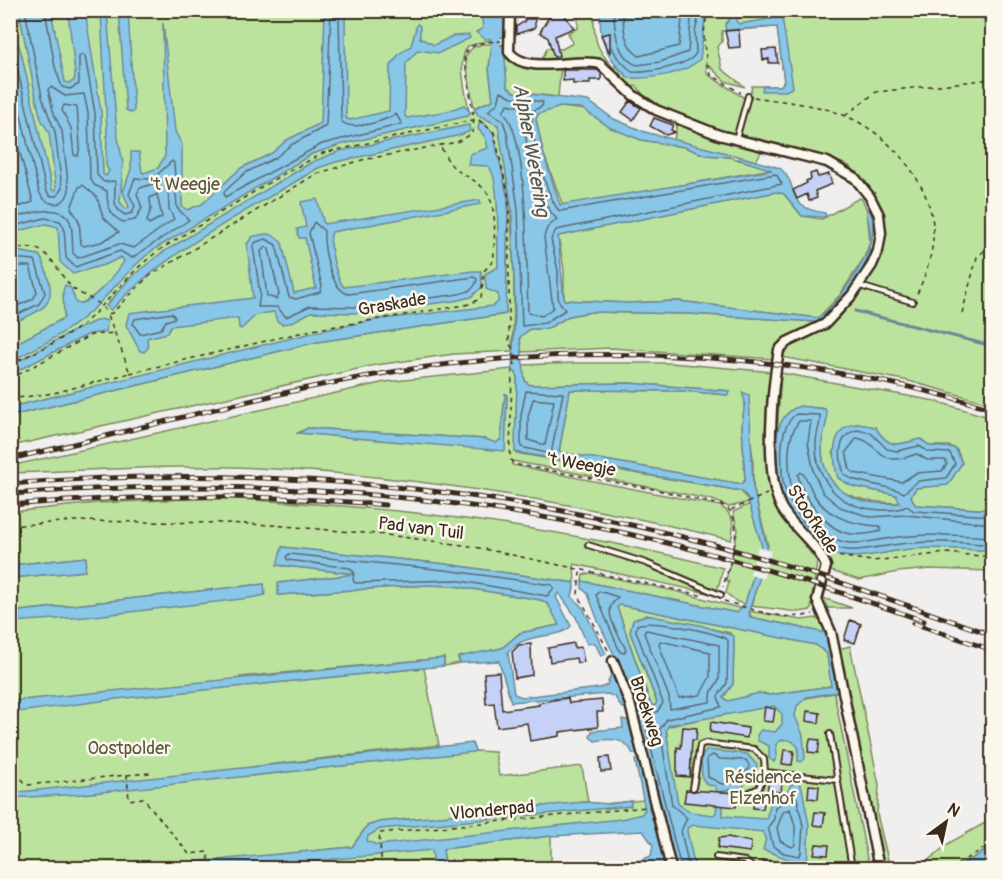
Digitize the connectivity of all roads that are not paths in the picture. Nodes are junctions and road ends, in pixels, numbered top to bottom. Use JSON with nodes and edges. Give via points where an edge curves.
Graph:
{"nodes":[{"id":1,"x":510,"y":10,"type":"edge"},
{"id":2,"x":748,"y":96,"type":"road end"},
{"id":3,"x":736,"y":140,"type":"junction"},
{"id":4,"x":859,"y":286,"type":"junction"},
{"id":5,"x":913,"y":302,"type":"road end"},
{"id":6,"x":588,"y":544,"type":"dead end"},
{"id":7,"x":721,"y":598,"type":"road end"},
{"id":8,"x":613,"y":661,"type":"road end"},
{"id":9,"x":830,"y":734,"type":"dead end"},
{"id":10,"x":765,"y":772,"type":"junction"},
{"id":11,"x":837,"y":780,"type":"junction"},
{"id":12,"x":693,"y":788,"type":"dead end"},
{"id":13,"x":746,"y":799,"type":"dead end"},
{"id":14,"x":716,"y":857,"type":"dead end"},
{"id":15,"x":671,"y":868,"type":"edge"},
{"id":16,"x":753,"y":868,"type":"edge"},
{"id":17,"x":852,"y":868,"type":"edge"},
{"id":18,"x":879,"y":868,"type":"edge"}],
"edges":[{"from":1,"to":3,"type":"street","via":[[509,52],[519,61],[600,64],[633,95],[656,110],[690,126]]},
{"from":2,"to":3,"type":"lane"},
{"from":3,"to":4,"type":"street","via":[[827,162],[861,185],[876,207],[881,232],[878,251]]},
{"from":4,"to":5,"type":"lane"},
{"from":4,"to":18,"type":"street","name":"Stoofkade","via":[[831,318],[779,350],[772,435],[773,487],[792,522],[819,552],[826,566],[817,594],[831,632]]},
{"from":6,"to":7,"type":"lane","via":[[646,563]]},
{"from":8,"to":15,"type":"street","name":"Broekweg","via":[[630,704]]},
{"from":9,"to":11,"type":"lane"},
{"from":10,"to":11,"type":"lane"},
{"from":10,"to":12,"type":"lane","via":[[764,759],[754,749],[705,743],[697,750]]},
{"from":10,"to":13,"type":"lane","via":[[762,783]]},
{"from":11,"to":17,"type":"lane"},
{"from":14,"to":16,"type":"lane","via":[[745,861]]}]}
